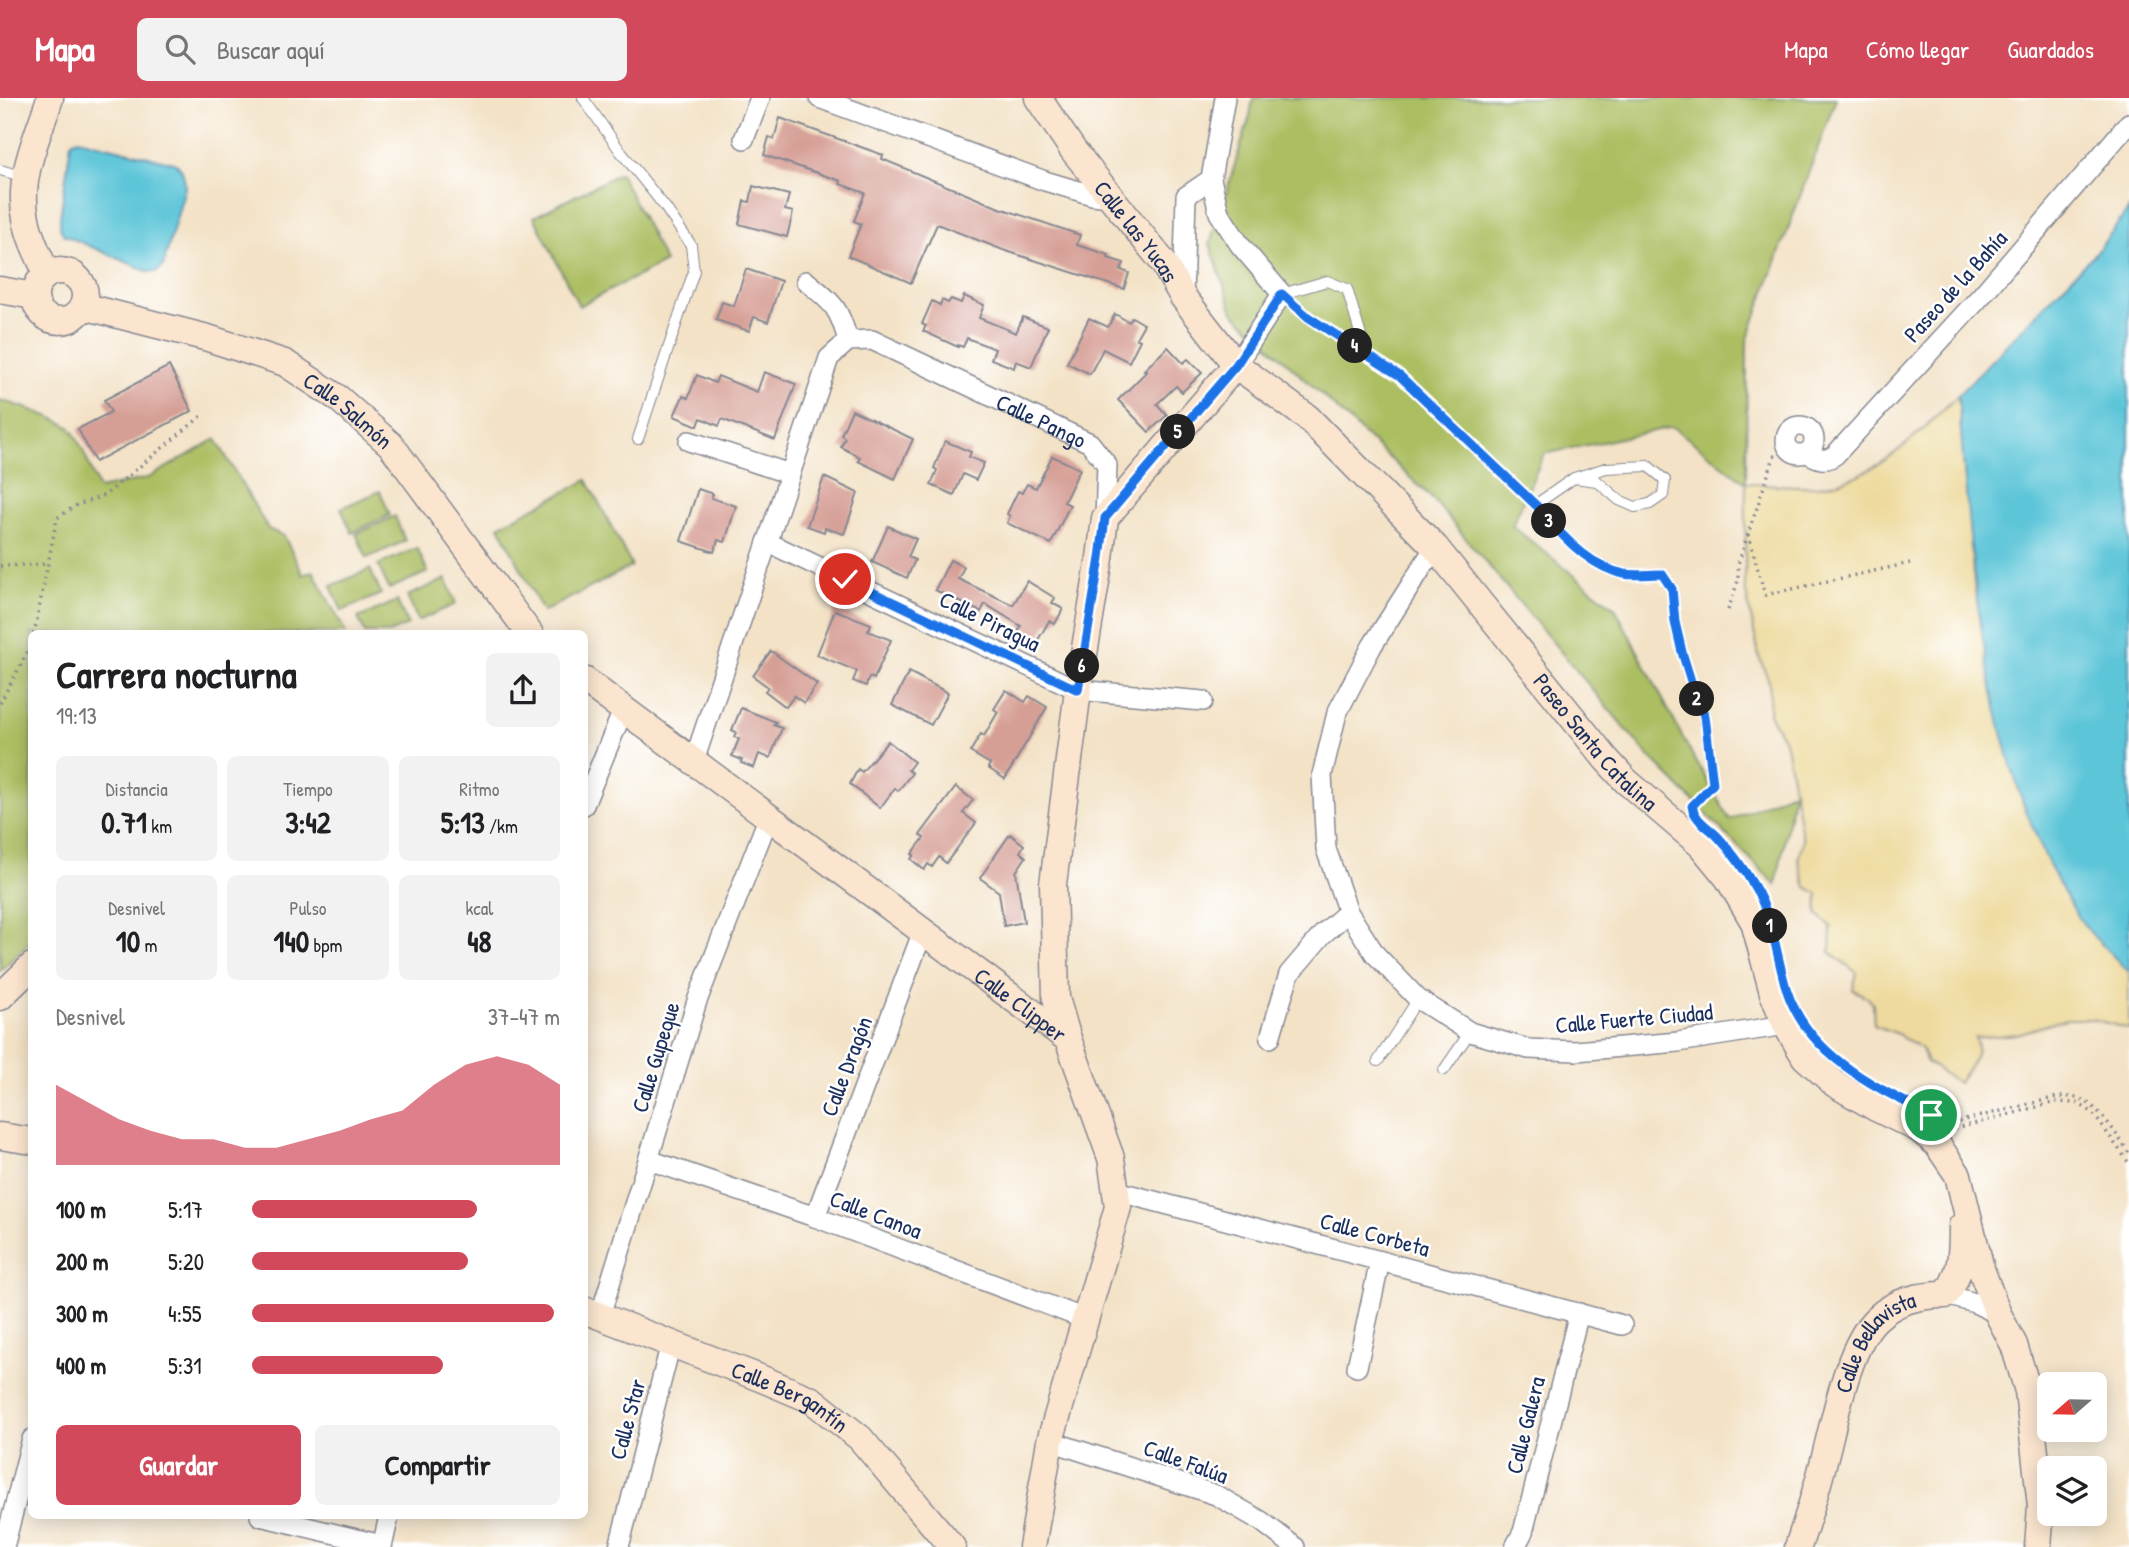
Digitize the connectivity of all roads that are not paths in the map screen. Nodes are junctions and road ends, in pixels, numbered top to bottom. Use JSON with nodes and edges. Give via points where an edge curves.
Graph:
{"nodes":[{"id":1,"x":50,"y":98,"type":"edge"},
{"id":2,"x":583,"y":98,"type":"edge"},
{"id":3,"x":760,"y":98,"type":"edge"},
{"id":4,"x":819,"y":98,"type":"edge"},
{"id":5,"x":1038,"y":98,"type":"edge"},
{"id":6,"x":1225,"y":98,"type":"edge"},
{"id":7,"x":2129,"y":123,"type":"edge"},
{"id":8,"x":744,"y":139,"type":"dead end"},
{"id":9,"x":0,"y":170,"type":"edge"},
{"id":10,"x":25,"y":177,"type":"junction"},
{"id":11,"x":1211,"y":178,"type":"junction"},
{"id":12,"x":1112,"y":197,"type":"junction"},
{"id":13,"x":806,"y":281,"type":"dead end"},
{"id":14,"x":41,"y":285,"type":"junction"},
{"id":15,"x":0,"y":290,"type":"edge"},
{"id":16,"x":1282,"y":294,"type":"junction"},
{"id":17,"x":1183,"y":297,"type":"junction"},
{"id":18,"x":83,"y":306,"type":"junction"},
{"id":19,"x":848,"y":341,"type":"junction"},
{"id":20,"x":1366,"y":354,"type":"junction"},
{"id":21,"x":1236,"y":365,"type":"junction"},
{"id":22,"x":638,"y":439,"type":"dead end"},
{"id":23,"x":689,"y":441,"type":"dead end"},
{"id":24,"x":1787,"y":444,"type":"road end"},
{"id":25,"x":790,"y":474,"type":"junction"},
{"id":26,"x":1574,"y":478,"type":"junction"},
{"id":27,"x":1535,"y":505,"type":"junction"},
{"id":28,"x":1105,"y":518,"type":"junction"},
{"id":29,"x":767,"y":542,"type":"junction"},
{"id":30,"x":1435,"y":547,"type":"junction"},
{"id":31,"x":527,"y":630,"type":"edge"},
{"id":32,"x":588,"y":683,"type":"edge"},
{"id":33,"x":1078,"y":690,"type":"junction"},
{"id":34,"x":1203,"y":701,"type":"dead end"},
{"id":35,"x":624,"y":708,"type":"junction"},
{"id":36,"x":694,"y":761,"type":"junction"},
{"id":37,"x":1713,"y":784,"type":"road end"},
{"id":38,"x":588,"y":795,"type":"edge"},
{"id":39,"x":769,"y":816,"type":"junction"},
{"id":40,"x":1348,"y":912,"type":"junction"},
{"id":41,"x":923,"y":931,"type":"junction"},
{"id":42,"x":28,"y":970,"type":"edge"},
{"id":43,"x":0,"y":997,"type":"edge"},
{"id":44,"x":1418,"y":999,"type":"junction"},
{"id":45,"x":1786,"y":1025,"type":"junction"},
{"id":46,"x":1470,"y":1032,"type":"junction"},
{"id":47,"x":1270,"y":1038,"type":"dead end"},
{"id":48,"x":1068,"y":1039,"type":"junction"},
{"id":49,"x":1378,"y":1061,"type":"dead end"},
{"id":50,"x":1444,"y":1070,"type":"dead end"},
{"id":51,"x":0,"y":1136,"type":"edge"},
{"id":52,"x":28,"y":1140,"type":"edge"},
{"id":53,"x":649,"y":1160,"type":"junction"},
{"id":54,"x":1116,"y":1191,"type":"junction"},
{"id":55,"x":1963,"y":1196,"type":"junction"},
{"id":56,"x":815,"y":1217,"type":"junction"},
{"id":57,"x":1380,"y":1261,"type":"junction"},
{"id":58,"x":1946,"y":1295,"type":"junction"},
{"id":59,"x":592,"y":1313,"type":"edge"},
{"id":60,"x":1579,"y":1313,"type":"junction"},
{"id":61,"x":1997,"y":1314,"type":"junction"},
{"id":62,"x":1085,"y":1319,"type":"junction"},
{"id":63,"x":1622,"y":1325,"type":"dead end"},
{"id":64,"x":671,"y":1343,"type":"junction"},
{"id":65,"x":1357,"y":1367,"type":"dead end"},
{"id":66,"x":1050,"y":1441,"type":"junction"},
{"id":67,"x":28,"y":1463,"type":"edge"},
{"id":68,"x":272,"y":1519,"type":"edge"},
{"id":69,"x":389,"y":1519,"type":"edge"},
{"id":70,"x":5,"y":1521,"type":"edge"},
{"id":71,"x":382,"y":1546,"type":"edge"},
{"id":72,"x":4,"y":1547,"type":"edge"},
{"id":73,"x":619,"y":1547,"type":"edge"},
{"id":74,"x":952,"y":1547,"type":"edge"},
{"id":75,"x":1032,"y":1547,"type":"edge"},
{"id":76,"x":1295,"y":1547,"type":"edge"},
{"id":77,"x":1515,"y":1547,"type":"edge"},
{"id":78,"x":1798,"y":1547,"type":"edge"},
{"id":79,"x":2038,"y":1547,"type":"edge"}],
"edges":[{"from":1,"to":10,"type":"street"},
{"from":2,"to":22,"type":"lane","via":[[691,245],[694,271]]},
{"from":3,"to":8,"type":"street"},
{"from":4,"to":12,"type":"street","via":[[1045,181]]},
{"from":5,"to":12,"type":"street","name":"Calle las Yucas"},
{"from":6,"to":11,"type":"street"},
{"from":7,"to":24,"type":"street","name":"Paseo de la Bahía","via":[[1981,296],[1835,455],[1819,460],[1807,453],[1797,454]]},
{"from":9,"to":10,"type":"lane"},
{"from":10,"to":14,"type":"street","via":[[23,199]]},
{"from":11,"to":16,"type":"street","via":[[1219,213]]},
{"from":11,"to":17,"type":"street","via":[[1186,196]]},
{"from":12,"to":17,"type":"street","name":"Calle las Yucas","via":[[1163,262]]},
{"from":13,"to":19,"type":"street","via":[[841,314]]},
{"from":14,"to":15,"type":"street"},
{"from":14,"to":18,"type":"street","via":[[65,271],[79,281]]},
{"from":14,"to":18,"type":"street","via":[[40,312],[54,320],[71,318]]},
{"from":16,"to":20,"type":"lane","via":[[1308,317]]},
{"from":16,"to":20,"type":"lane","via":[[1327,281],[1347,289]]},
{"from":16,"to":21,"type":"street"},
{"from":17,"to":21,"type":"street","name":"Calle las Yucas"},
{"from":18,"to":31,"type":"street","name":"Calle Salmón","via":[[285,363],[338,398],[391,445]]},
{"from":19,"to":25,"type":"street","via":[[829,358]]},
{"from":19,"to":28,"type":"street","name":"Calle Pango","via":[[872,340],[1090,443],[1107,465]]},
{"from":20,"to":27,"type":"lane","via":[[1400,376]]},
{"from":21,"to":28,"type":"street"},
{"from":21,"to":30,"type":"street","name":"Paseo Santa Catalina","via":[[1308,418]]},
{"from":23,"to":25,"type":"street"},
{"from":25,"to":29,"type":"street"},
{"from":26,"to":26,"type":"lane","via":[[1606,468],[1648,466],[1665,480],[1663,495],[1635,507],[1597,481]]},
{"from":26,"to":27,"type":"lane"},
{"from":27,"to":37,"type":"lane","via":[[1560,535],[1599,565],[1624,574],[1662,574],[1672,589],[1682,652],[1705,716]]},
{"from":28,"to":33,"type":"street","name":"Calle Pango"},
{"from":29,"to":33,"type":"street","name":"Calle Piragua"},
{"from":29,"to":36,"type":"street"},
{"from":30,"to":40,"type":"street","name":"Calle Fuerte Ciudad","via":[[1371,646],[1337,713],[1322,775],[1326,849]]},
{"from":30,"to":45,"type":"street","name":"Paseo Santa Catalina","via":[[1606,759],[1701,845],[1728,878],[1754,922]]},
{"from":32,"to":35,"type":"street","name":"Calle Clipper"},
{"from":33,"to":34,"type":"street","name":"Calle Piragua"},
{"from":33,"to":48,"type":"street","name":"Calle Pango","via":[[1053,884],[1056,998]]},
{"from":35,"to":36,"type":"street","name":"Calle Clipper"},
{"from":35,"to":38,"type":"street"},
{"from":36,"to":39,"type":"street","name":"Calle Clipper"},
{"from":39,"to":41,"type":"street","name":"Calle Clipper"},
{"from":39,"to":53,"type":"street","name":"Calle Gupeque","via":[[697,1001]]},
{"from":40,"to":44,"type":"street","name":"Calle Fuerte Ciudad","via":[[1375,954]]},
{"from":40,"to":47,"type":"street","via":[[1289,974]]},
{"from":41,"to":48,"type":"street","name":"Calle Clipper"},
{"from":41,"to":56,"type":"street","name":"Calle Dragón"},
{"from":42,"to":43,"type":"street"},
{"from":44,"to":46,"type":"street","name":"Calle Fuerte Ciudad"},
{"from":44,"to":49,"type":"lane"},
{"from":45,"to":46,"type":"street","name":"Calle Fuerte Ciudad","via":[[1576,1052],[1528,1049]]},
{"from":45,"to":55,"type":"street","name":"Paseo Santa Catalina","via":[[1805,1057],[1835,1084],[1919,1129],[1937,1144],[1958,1175]]},
{"from":46,"to":50,"type":"lane"},
{"from":48,"to":54,"type":"street","name":"Calle Clipper","via":[[1111,1158]]},
{"from":51,"to":52,"type":"street"},
{"from":53,"to":56,"type":"street","name":"Calle Canoa"},
{"from":53,"to":59,"type":"street","name":"Calle Gupeque"},
{"from":54,"to":57,"type":"street","name":"Calle Corbeta"},
{"from":54,"to":62,"type":"street","name":"Calle Clipper","via":[[1118,1207]]},
{"from":55,"to":58,"type":"street","via":[[1962,1254],[1956,1280]]},
{"from":55,"to":61,"type":"street"},
{"from":56,"to":62,"type":"street","name":"Calle Canoa"},
{"from":57,"to":60,"type":"street","name":"Calle Corbeta"},
{"from":57,"to":65,"type":"street"},
{"from":58,"to":61,"type":"street","name":"Calle Bellavista"},
{"from":58,"to":78,"type":"street","name":"Calle Bellavista","via":[[1920,1295],[1894,1306],[1864,1333],[1850,1365]]},
{"from":59,"to":64,"type":"street","name":"Calle Bergantín"},
{"from":60,"to":63,"type":"street","name":"Calle Corbeta"},
{"from":60,"to":77,"type":"street","name":"Calle Galera","via":[[1523,1532]]},
{"from":61,"to":79,"type":"street","via":[[2014,1345],[2028,1391],[2041,1506]]},
{"from":62,"to":66,"type":"street","name":"Calle Clipper"},
{"from":64,"to":73,"type":"street","name":"Calle Star"},
{"from":64,"to":74,"type":"street","name":"Calle Bergantín","via":[[812,1400],[860,1438]]},
{"from":66,"to":75,"type":"street","name":"Calle Clipper"},
{"from":66,"to":76,"type":"street","name":"Calle Falúa","via":[[1216,1494]]},
{"from":67,"to":70,"type":"street"},
{"from":68,"to":71,"type":"street"},
{"from":69,"to":71,"type":"street"},
{"from":70,"to":72,"type":"street"}]}
